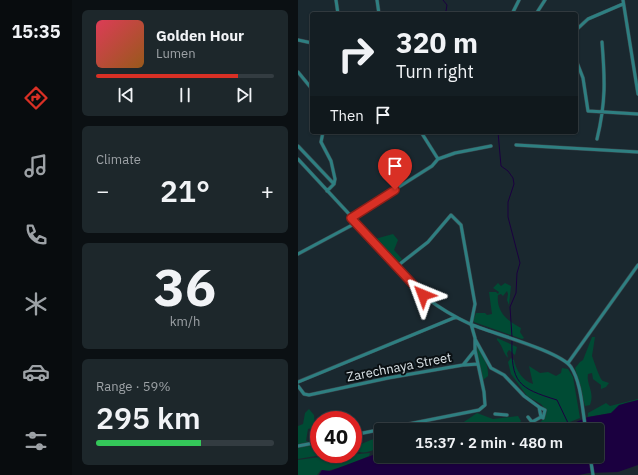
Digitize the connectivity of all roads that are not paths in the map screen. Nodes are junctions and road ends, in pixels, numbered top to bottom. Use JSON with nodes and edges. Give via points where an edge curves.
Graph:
{"nodes":[{"id":1,"x":336,"y":0,"type":"edge"},
{"id":2,"x":377,"y":0,"type":"edge"},
{"id":3,"x":519,"y":0,"type":"edge"},
{"id":4,"x":545,"y":0,"type":"edge"},
{"id":5,"x":623,"y":2,"type":"edge"},
{"id":6,"x":338,"y":12,"type":"edge"},
{"id":7,"x":379,"y":12,"type":"edge"},
{"id":8,"x":513,"y":12,"type":"edge"},
{"id":9,"x":537,"y":12,"type":"edge"},
{"id":10,"x":578,"y":28,"type":"edge"},
{"id":11,"x":298,"y":40,"type":"edge"},
{"id":12,"x":602,"y":42,"type":"dead end"},
{"id":13,"x":310,"y":43,"type":"edge"},
{"id":14,"x":578,"y":65,"type":"edge"},
{"id":15,"x":298,"y":72,"type":"edge"},
{"id":16,"x":310,"y":87,"type":"edge"},
{"id":17,"x":638,"y":94,"type":"edge"},
{"id":18,"x":604,"y":112,"type":"junction"},
{"id":19,"x":638,"y":114,"type":"edge"},
{"id":20,"x":322,"y":134,"type":"edge"},
{"id":21,"x":422,"y":134,"type":"edge"},
{"id":22,"x":597,"y":139,"type":"dead end"},
{"id":23,"x":298,"y":146,"type":"edge"},
{"id":24,"x":491,"y":146,"type":"dead end"},
{"id":25,"x":516,"y":146,"type":"dead end"},
{"id":26,"x":638,"y":152,"type":"edge"},
{"id":27,"x":298,"y":159,"type":"edge"},
{"id":28,"x":438,"y":159,"type":"junction"},
{"id":29,"x":334,"y":184,"type":"junction"},
{"id":30,"x":327,"y":191,"type":"junction"},
{"id":31,"x":351,"y":218,"type":"junction"},
{"id":32,"x":356,"y":223,"type":"junction"},
{"id":33,"x":298,"y":254,"type":"edge"},
{"id":34,"x":638,"y":265,"type":"edge"},
{"id":35,"x":396,"y":267,"type":"junction"},
{"id":36,"x":456,"y":317,"type":"junction"},
{"id":37,"x":471,"y":324,"type":"junction"},
{"id":38,"x":475,"y":338,"type":"junction"},
{"id":39,"x":475,"y":350,"type":"junction"},
{"id":40,"x":478,"y":364,"type":"junction"},
{"id":41,"x":568,"y":364,"type":"junction"},
{"id":42,"x":463,"y":365,"type":"junction"},
{"id":43,"x":298,"y":382,"type":"edge"},
{"id":44,"x":298,"y":386,"type":"edge"},
{"id":45,"x":495,"y":414,"type":"dead end"},
{"id":46,"x":507,"y":415,"type":"dead end"},
{"id":47,"x":528,"y":417,"type":"dead end"},
{"id":48,"x":585,"y":423,"type":"edge"},
{"id":49,"x":362,"y":433,"type":"edge"},
{"id":50,"x":310,"y":444,"type":"edge"},
{"id":51,"x":298,"y":446,"type":"edge"},
{"id":52,"x":591,"y":463,"type":"edge"},
{"id":53,"x":593,"y":475,"type":"edge"}],
"edges":[{"from":1,"to":6,"type":"street"},
{"from":2,"to":7,"type":"street"},
{"from":3,"to":8,"type":"street"},
{"from":4,"to":9,"type":"street"},
{"from":5,"to":10,"type":"street","via":[[588,19]]},
{"from":5,"to":17,"type":"street"},
{"from":11,"to":13,"type":"street"},
{"from":12,"to":18,"type":"street","via":[[606,83]]},
{"from":14,"to":18,"type":"street","via":[[583,78],[588,111]]},
{"from":15,"to":16,"type":"street"},
{"from":18,"to":19,"type":"street"},
{"from":18,"to":22,"type":"street"},
{"from":20,"to":29,"type":"street","via":[[321,142],[331,161]]},
{"from":21,"to":28,"type":"street"},
{"from":23,"to":29,"type":"street"},
{"from":24,"to":28,"type":"street"},
{"from":25,"to":26,"type":"street"},
{"from":27,"to":30,"type":"street"},
{"from":28,"to":31,"type":"street","via":[[432,166]]},
{"from":29,"to":30,"type":"street"},
{"from":30,"to":31,"type":"street"},
{"from":31,"to":32,"type":"street"},
{"from":32,"to":33,"type":"street"},
{"from":32,"to":35,"type":"street"},
{"from":34,"to":41,"type":"street"},
{"from":35,"to":36,"type":"street","via":[[428,299]]},
{"from":35,"to":37,"type":"street","via":[[428,242],[451,215],[461,225],[475,304]]},
{"from":36,"to":37,"type":"street"},
{"from":36,"to":43,"type":"street"},
{"from":37,"to":38,"type":"street"},
{"from":37,"to":41,"type":"street","via":[[554,355]]},
{"from":38,"to":39,"type":"street"},
{"from":38,"to":47,"type":"street","via":[[491,368],[504,375],[524,396],[539,407],[541,416],[532,422]]},
{"from":39,"to":40,"type":"street"},
{"from":39,"to":42,"type":"street","name":"Zarechnaya Street"},
{"from":40,"to":42,"type":"street"},
{"from":40,"to":49,"type":"street","via":[[485,405],[479,410]]},
{"from":41,"to":48,"type":"street","via":[[574,373]]},
{"from":42,"to":44,"type":"street","name":"Zarechnaya Street","via":[[309,395],[304,394]]},
{"from":45,"to":46,"type":"street"},
{"from":50,"to":51,"type":"street"},
{"from":52,"to":53,"type":"street"}]}
